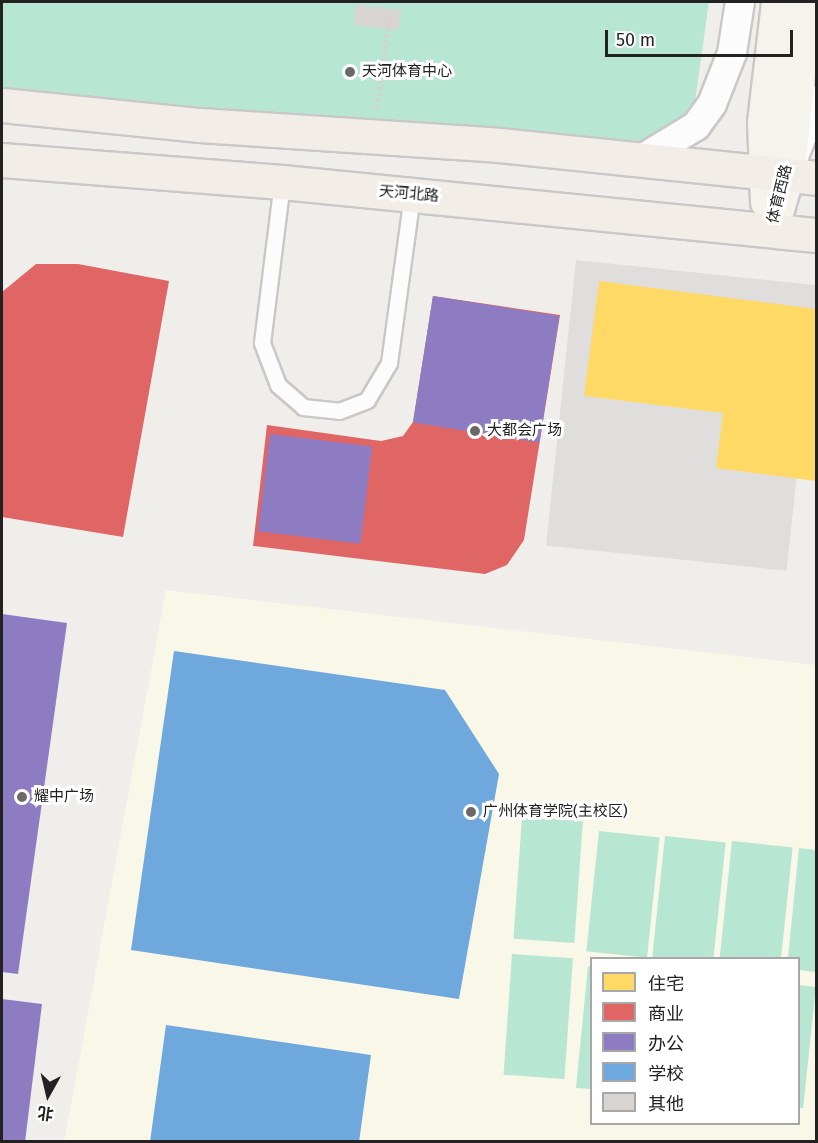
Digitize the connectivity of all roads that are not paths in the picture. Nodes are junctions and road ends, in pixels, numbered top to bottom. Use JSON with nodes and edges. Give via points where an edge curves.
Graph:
{"nodes":[{"id":1,"x":740,"y":2,"type":"edge"},
{"id":2,"x":778,"y":2,"type":"edge"},
{"id":3,"x":806,"y":2,"type":"edge"},
{"id":4,"x":816,"y":100,"type":"edge"},
{"id":5,"x":2,"y":105,"type":"edge"},
{"id":6,"x":2,"y":160,"type":"edge"},
{"id":7,"x":640,"y":160,"type":"junction"},
{"id":8,"x":789,"y":176,"type":"edge"},
{"id":9,"x":282,"y":182,"type":"junction"},
{"id":10,"x":412,"y":194,"type":"junction"},
{"id":11,"x":771,"y":230,"type":"junction"},
{"id":12,"x":816,"y":235,"type":"edge"}],
"edges":[{"from":1,"to":7,"type":"street","via":[[732,53],[712,104],[696,126]]},
{"from":2,"to":8,"type":"street","name":"体育西路","via":[[764,122]]},
{"from":3,"to":8,"type":"street","name":"体育西路"},
{"from":4,"to":8,"type":"street"},
{"from":5,"to":7,"type":"main road"},
{"from":6,"to":9,"type":"main road","name":"天河北路"},
{"from":7,"to":8,"type":"main road"},
{"from":8,"to":11,"type":"street","name":"体育西路"},
{"from":9,"to":10,"type":"main road","name":"天河北路"},
{"from":9,"to":10,"type":"lane","via":[[262,343],[278,385],[303,407],[339,411],[367,400],[389,363]]},
{"from":10,"to":11,"type":"main road","name":"天河北路"},
{"from":11,"to":12,"type":"main road","name":"天河北路"}]}
